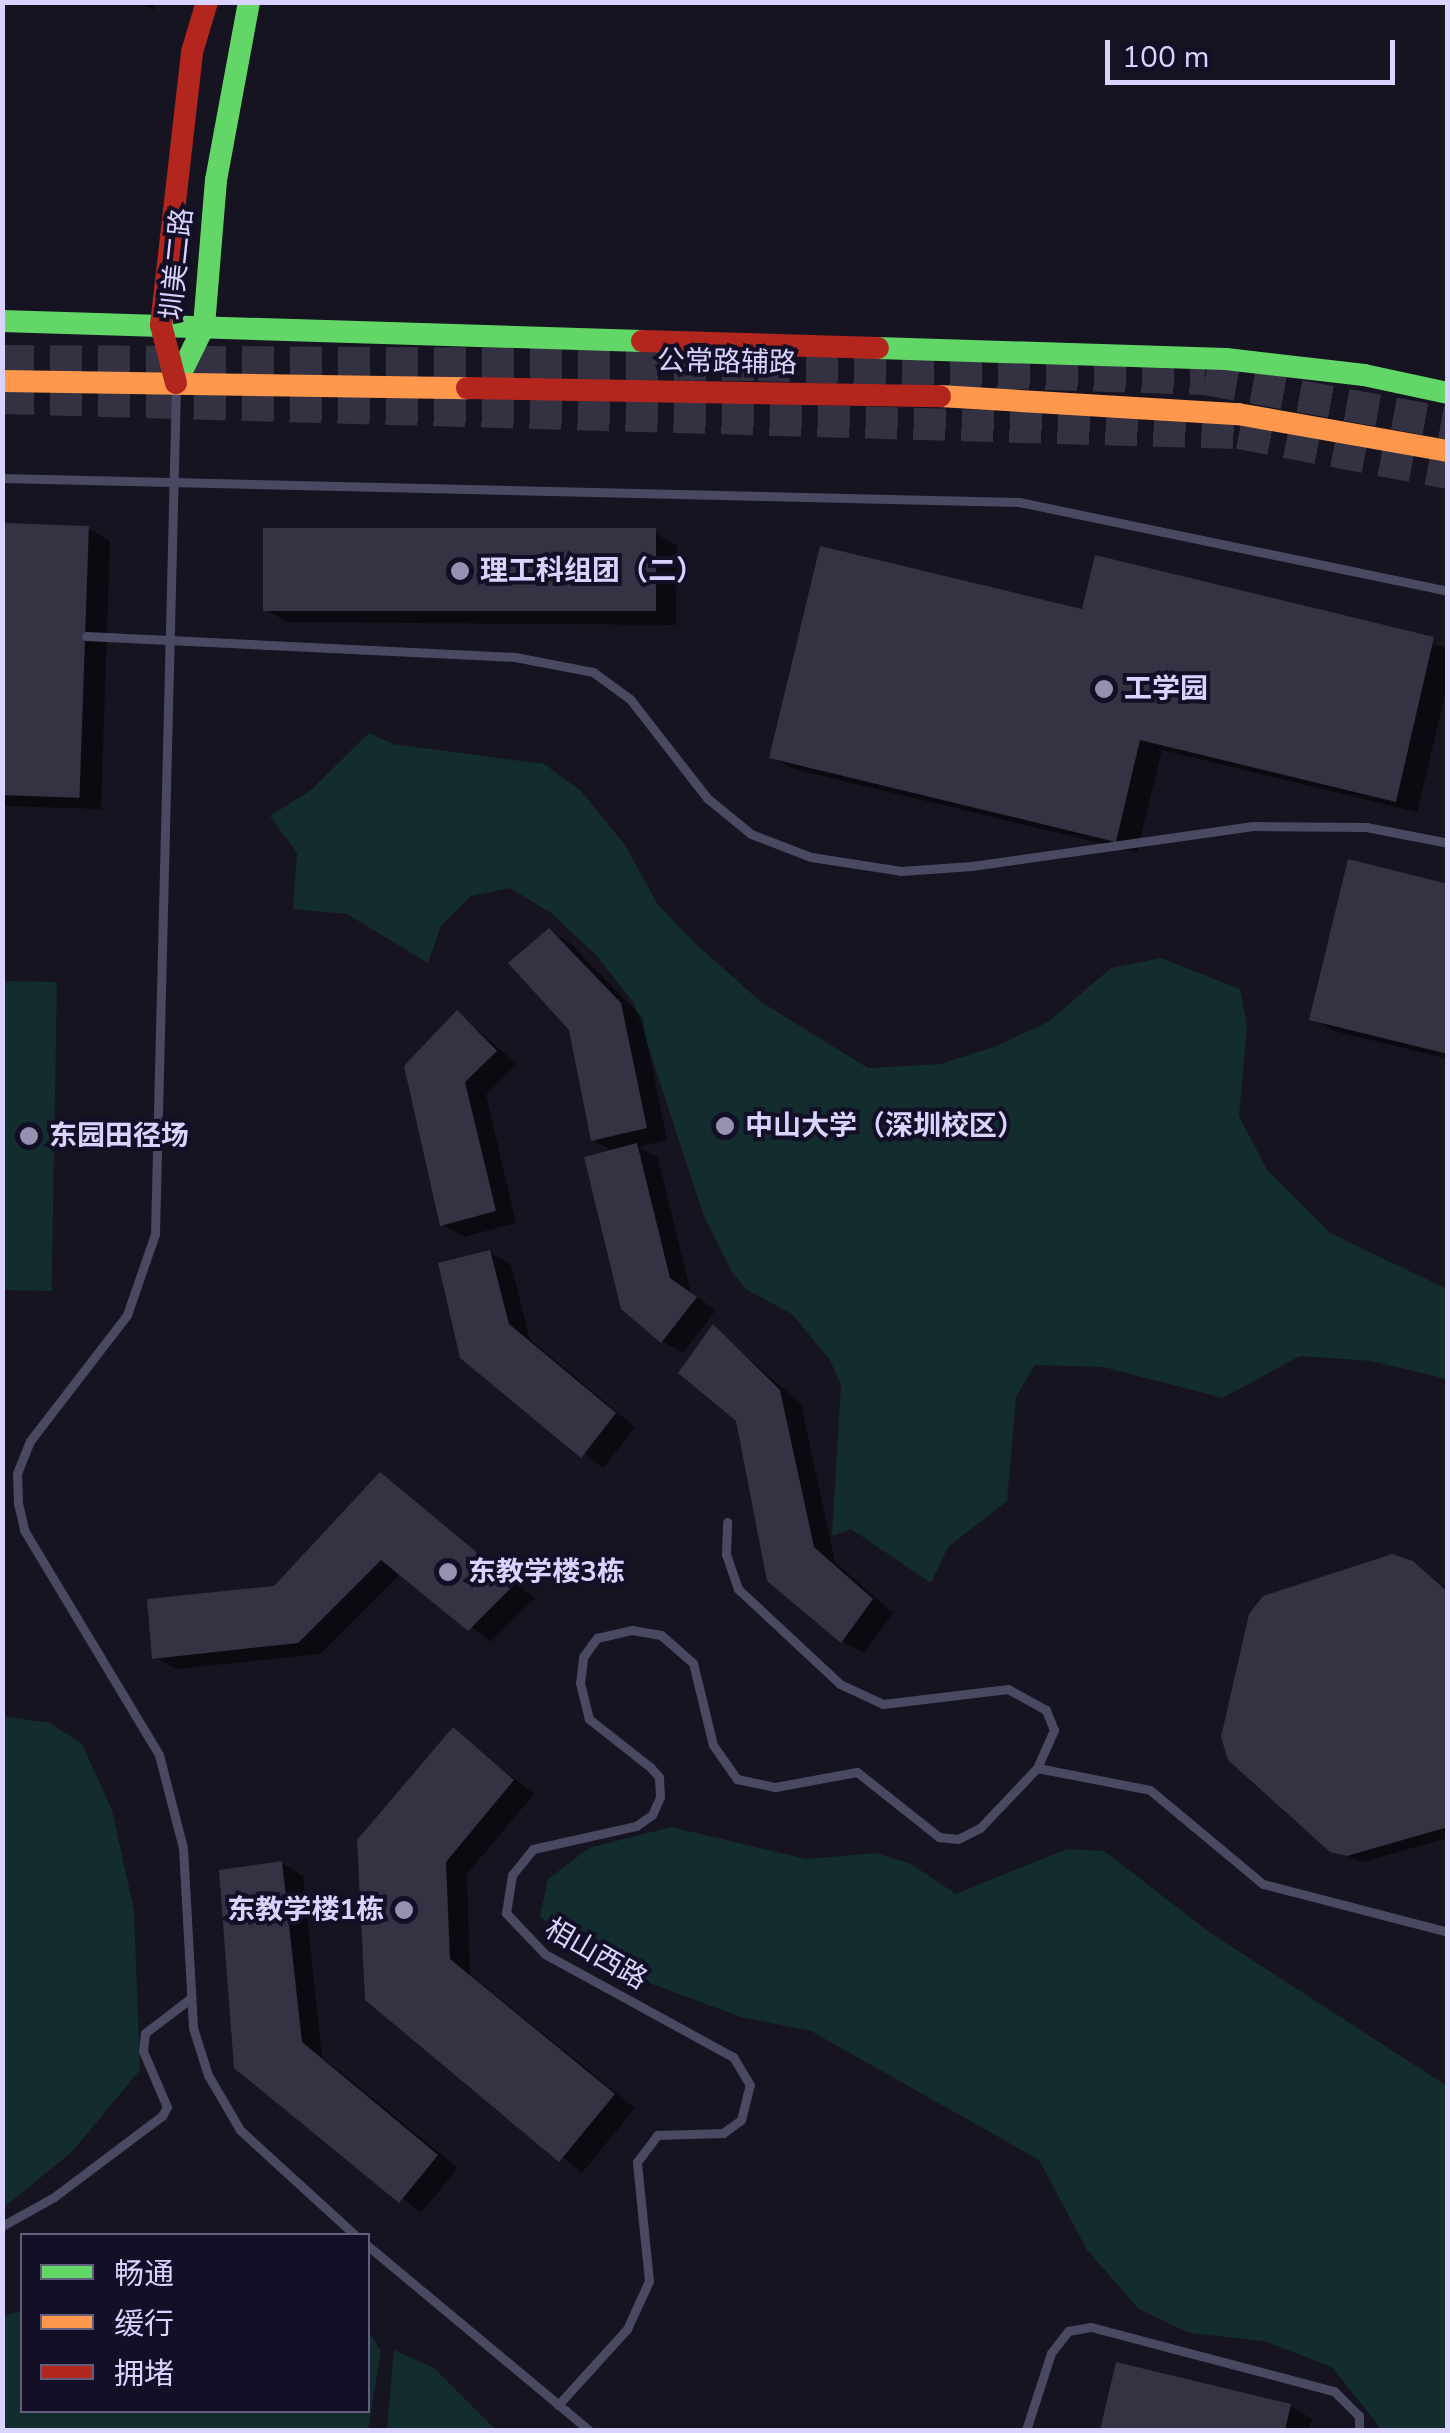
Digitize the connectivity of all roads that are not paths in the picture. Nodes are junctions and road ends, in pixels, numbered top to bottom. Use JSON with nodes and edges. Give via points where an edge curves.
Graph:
{"nodes":[{"id":1,"x":207,"y":2,"type":"edge"},
{"id":2,"x":248,"y":2,"type":"edge"},
{"id":3,"x":2,"y":321,"type":"edge"},
{"id":4,"x":160,"y":325,"type":"junction"},
{"id":5,"x":204,"y":326,"type":"junction"},
{"id":6,"x":2,"y":381,"type":"edge"},
{"id":7,"x":176,"y":384,"type":"junction"},
{"id":8,"x":1448,"y":393,"type":"edge"},
{"id":9,"x":1448,"y":451,"type":"edge"},
{"id":10,"x":2,"y":478,"type":"edge"},
{"id":11,"x":173,"y":482,"type":"junction"},
{"id":12,"x":1448,"y":591,"type":"edge"},
{"id":13,"x":86,"y":636,"type":"dead end"},
{"id":14,"x":167,"y":642,"type":"junction"},
{"id":15,"x":1448,"y":844,"type":"edge"},
{"id":16,"x":727,"y":1522,"type":"dead end"},
{"id":17,"x":1037,"y":1768,"type":"junction"},
{"id":18,"x":1448,"y":1932,"type":"edge"},
{"id":19,"x":191,"y":1998,"type":"junction"},
{"id":20,"x":2,"y":2226,"type":"edge"},
{"id":21,"x":353,"y":2233,"type":"edge"},
{"id":22,"x":370,"y":2248,"type":"edge"},
{"id":23,"x":558,"y":2406,"type":"junction"},
{"id":24,"x":589,"y":2430,"type":"edge"},
{"id":25,"x":1026,"y":2430,"type":"edge"},
{"id":26,"x":1359,"y":2430,"type":"edge"}],
"edges":[{"from":1,"to":4,"type":"main road","name":"圳美二路","via":[[192,52]]},
{"from":2,"to":5,"type":"main road","name":"圳美二路","via":[[216,180]]},
{"from":3,"to":4,"type":"main road","name":"公常路辅路"},
{"from":4,"to":5,"type":"main road","name":"公常路辅路"},
{"from":4,"to":7,"type":"main road","name":"圳美二路"},
{"from":5,"to":7,"type":"main road","name":"圳美二路"},
{"from":5,"to":8,"type":"main road","name":"公常路辅路","via":[[1226,358]]},
{"from":6,"to":7,"type":"main road","name":"公常路辅路"},
{"from":7,"to":9,"type":"main road","name":"公常路辅路","via":[[1009,396],[1238,414]]},
{"from":7,"to":11,"type":"lane"},
{"from":10,"to":11,"type":"lane"},
{"from":11,"to":12,"type":"lane","via":[[1019,502]]},
{"from":11,"to":14,"type":"lane"},
{"from":13,"to":14,"type":"lane"},
{"from":14,"to":15,"type":"lane","via":[[515,657],[594,672],[630,698],[707,798],[751,834],[811,858],[901,870],[954,867],[1253,826],[1366,827]]},
{"from":14,"to":19,"type":"lane","via":[[155,1234],[127,1315],[30,1442],[17,1473],[24,1530],[159,1754],[183,1848]]},
{"from":16,"to":17,"type":"lane","name":"相山西路","via":[[726,1554],[738,1589],[840,1684],[883,1704],[1008,1689],[1029,1696],[1046,1710],[1054,1730]]},
{"from":17,"to":18,"type":"lane","via":[[1150,1790],[1264,1884]]},
{"from":17,"to":23,"type":"lane","name":"相山西路","via":[[980,1828],[958,1839],[926,1830],[886,1788],[857,1772],[758,1786],[723,1765],[699,1679],[675,1643],[632,1630],[597,1638],[583,1656],[582,1702],[598,1730],[659,1777],[660,1797],[652,1815],[636,1826],[533,1849],[512,1874],[506,1913],[526,1941],[546,1954],[733,2057],[750,2085],[740,2120],[723,2133],[657,2136],[637,2162],[649,2281],[627,2329]]},
{"from":19,"to":20,"type":"lane","via":[[144,2033],[143,2050],[166,2107],[162,2116],[54,2197]]},
{"from":19,"to":21,"type":"lane","via":[[199,2051],[224,2108]]},
{"from":22,"to":23,"type":"lane"},
{"from":23,"to":24,"type":"lane"},
{"from":25,"to":26,"type":"lane","via":[[1051,2352],[1068,2331],[1091,2327],[1334,2391],[1359,2416]]}]}
